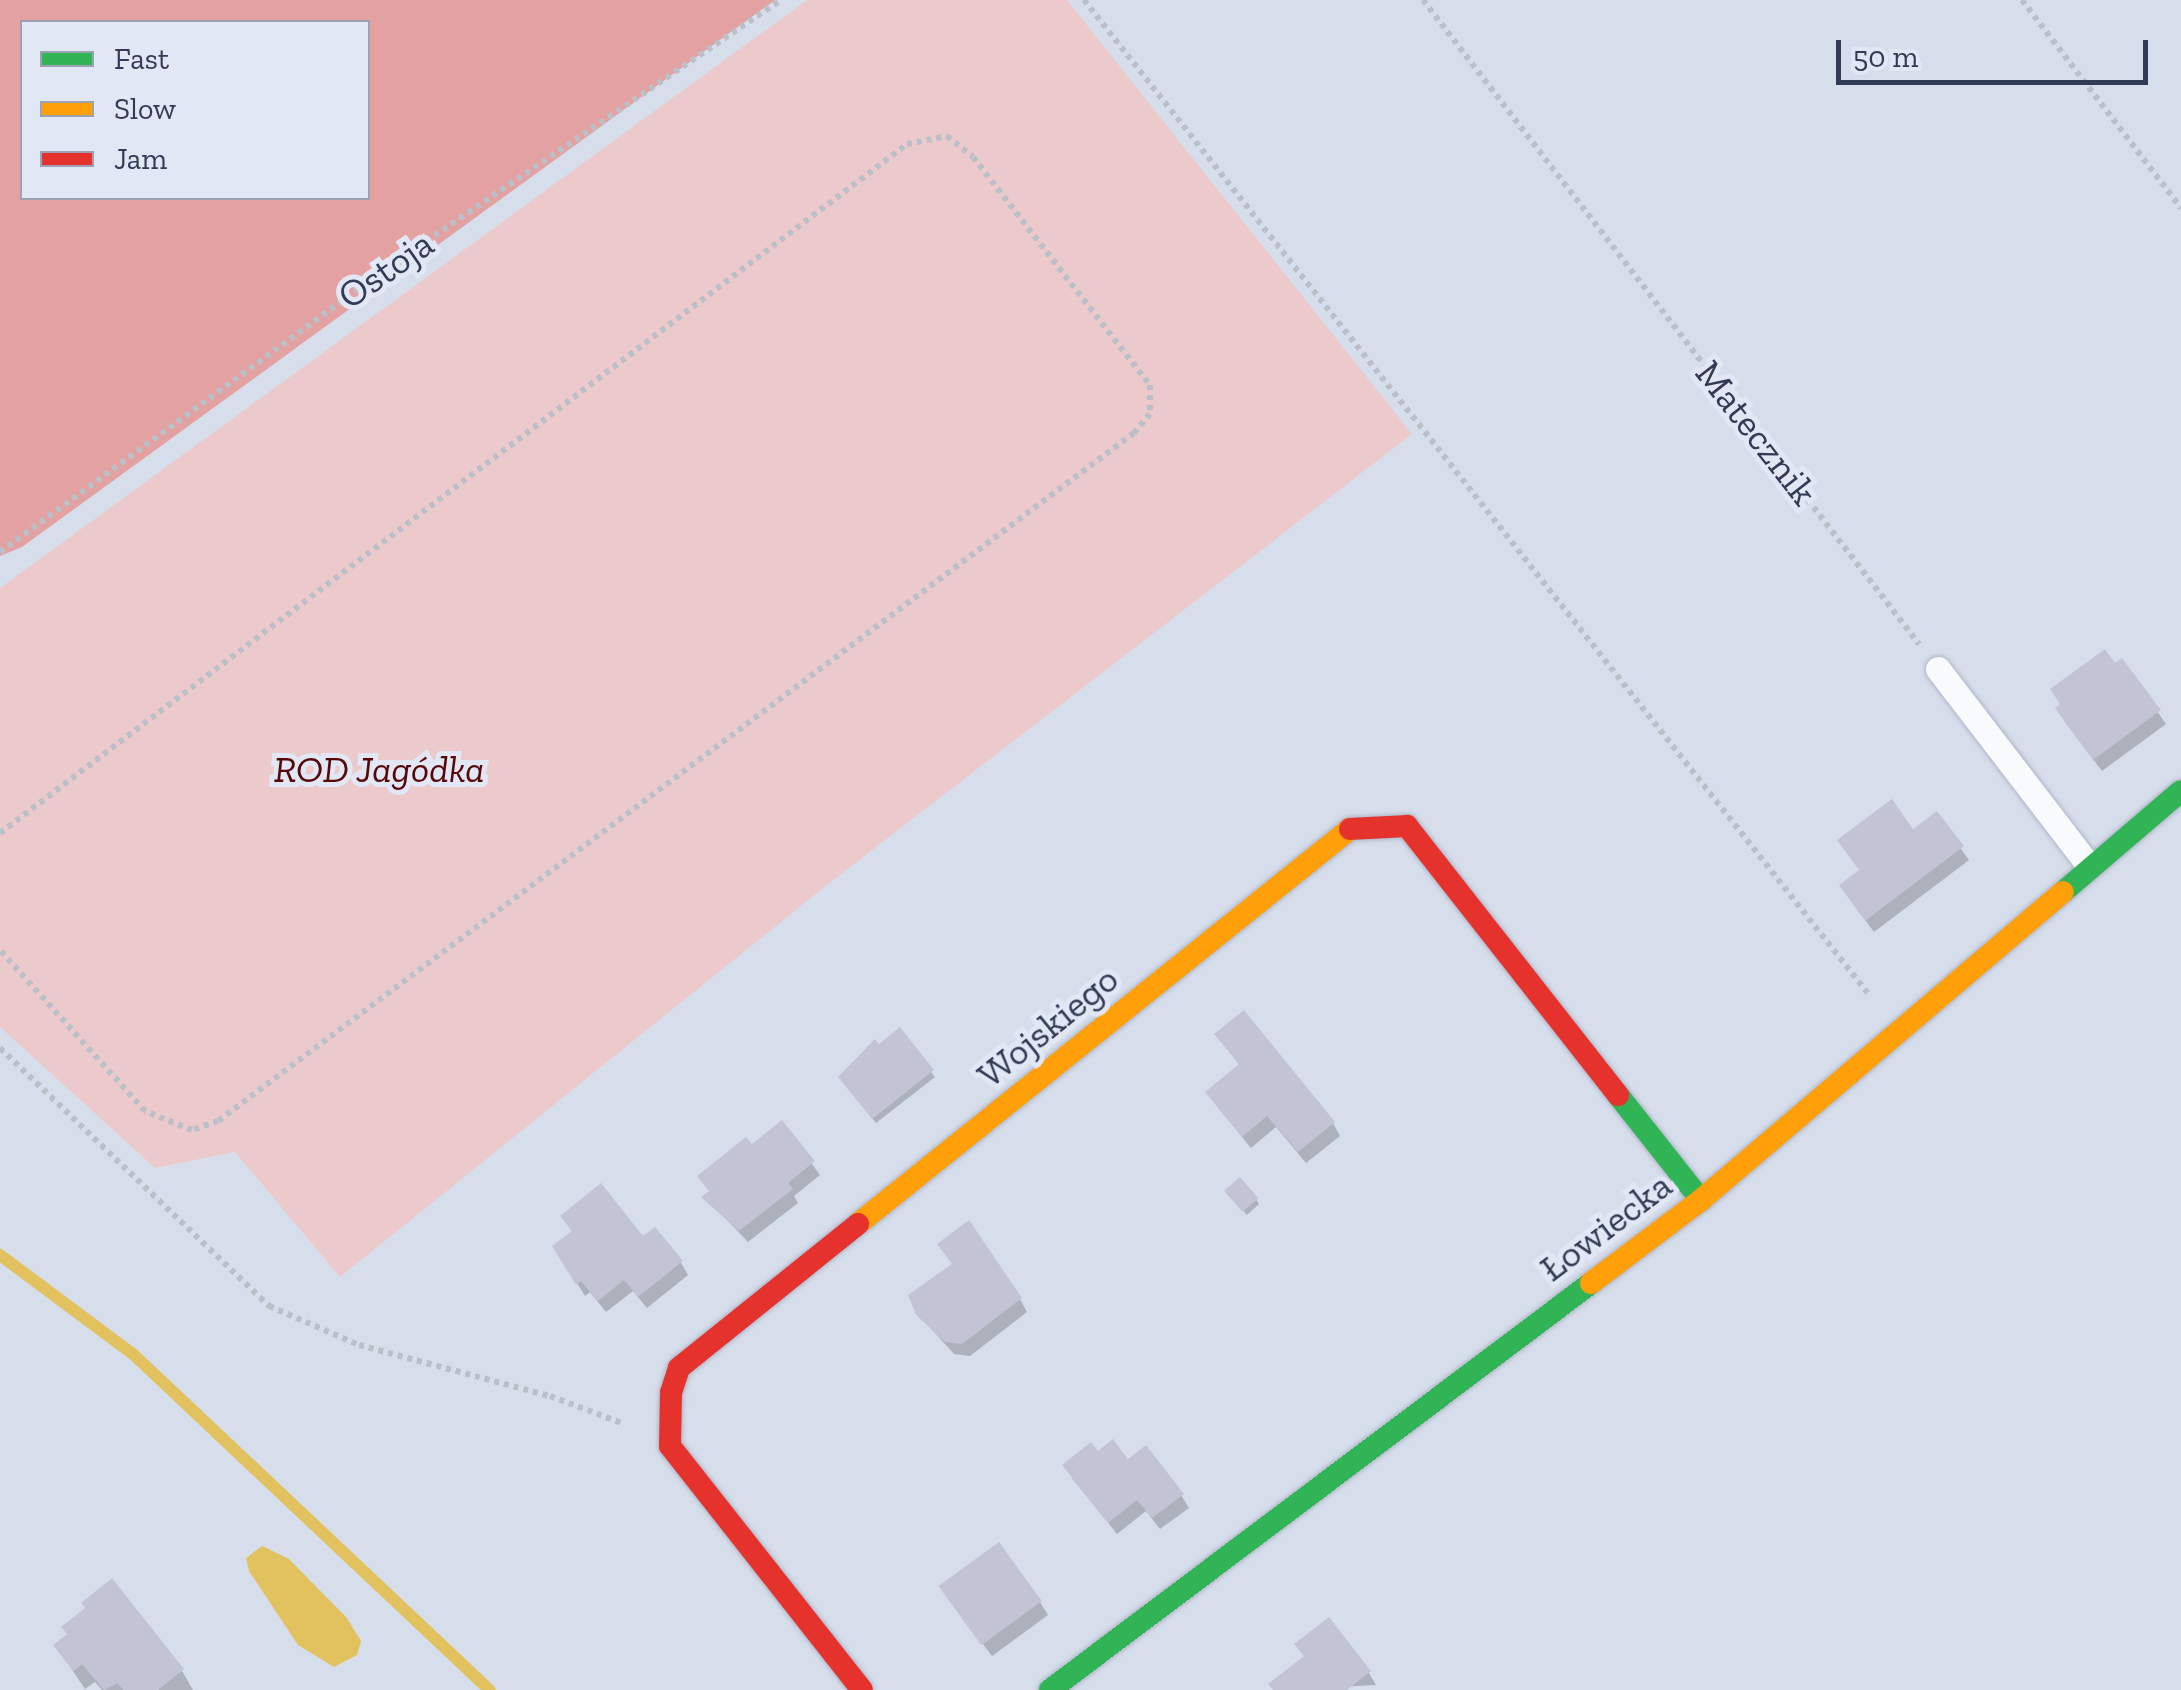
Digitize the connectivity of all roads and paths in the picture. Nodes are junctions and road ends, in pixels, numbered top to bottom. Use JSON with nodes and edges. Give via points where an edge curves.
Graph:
{"nodes":[{"id":1,"x":782,"y":0,"type":"edge"},
{"id":2,"x":1084,"y":0,"type":"edge"},
{"id":3,"x":1423,"y":0,"type":"edge"},
{"id":4,"x":2022,"y":0,"type":"edge"},
{"id":5,"x":2181,"y":208,"type":"edge"},
{"id":6,"x":0,"y":552,"type":"edge"},
{"id":7,"x":1938,"y":669,"type":"joint"},
{"id":8,"x":2181,"y":791,"type":"edge"},
{"id":9,"x":0,"y":834,"type":"edge"},
{"id":10,"x":2089,"y":866,"type":"junction"},
{"id":11,"x":0,"y":950,"type":"edge"},
{"id":12,"x":1898,"y":1032,"type":"junction"},
{"id":13,"x":0,"y":1048,"type":"edge"},
{"id":14,"x":1702,"y":1200,"type":"junction"},
{"id":15,"x":670,"y":1446,"type":"junction"},
{"id":16,"x":862,"y":1690,"type":"edge"},
{"id":17,"x":1050,"y":1690,"type":"edge"}],
"edges":[{"from":1,"to":6,"type":"path","name":"Ostoja","via":[[385,269]]},
{"from":2,"to":12,"type":"path"},
{"from":3,"to":7,"type":"path","name":"Matecznik"},
{"from":4,"to":5,"type":"path"},
{"from":7,"to":10,"type":"lane"},
{"from":8,"to":10,"type":"street","name":"Łowiecka"},
{"from":9,"to":11,"type":"path","via":[[907,144],[947,136],[974,156],[1150,385],[1150,414],[1134,432],[218,1120],[192,1130],[145,1111]]},
{"from":10,"to":12,"type":"street","name":"Łowiecka"},
{"from":12,"to":14,"type":"street","name":"Łowiecka"},
{"from":13,"to":15,"type":"path","via":[[269,1306],[359,1345],[550,1396]]},
{"from":14,"to":15,"type":"street","name":"Wojskiego","via":[[1406,826],[1348,830],[679,1368],[670,1393]]},
{"from":14,"to":17,"type":"street","name":"Łowiecka"},
{"from":15,"to":16,"type":"street"}]}
